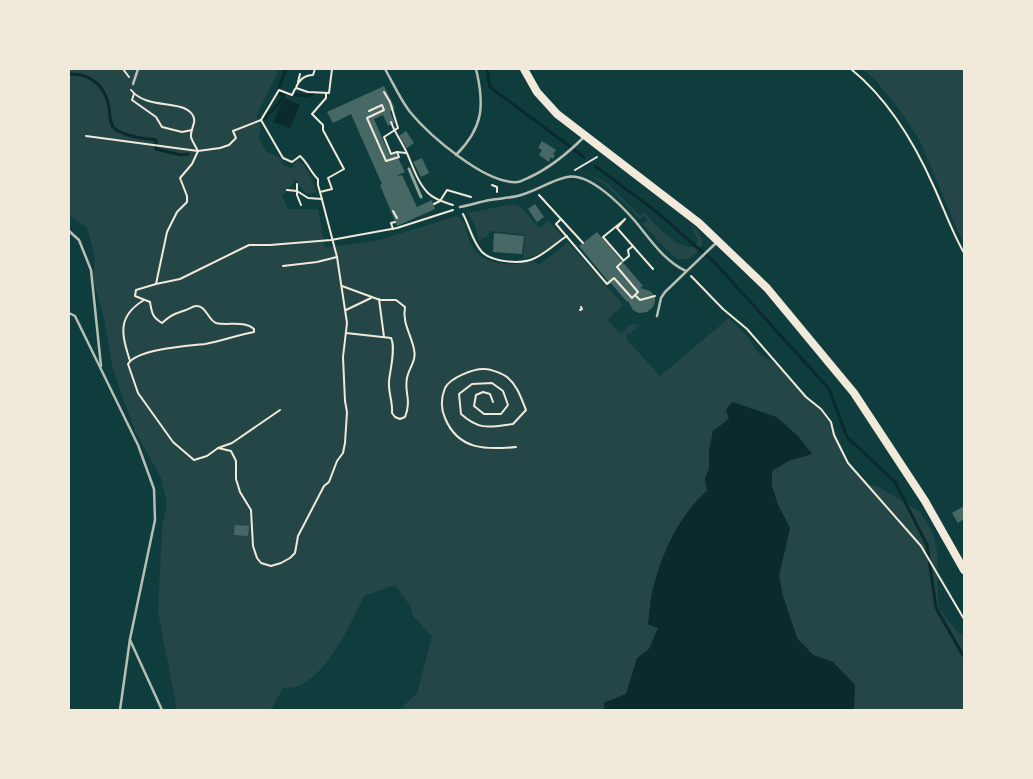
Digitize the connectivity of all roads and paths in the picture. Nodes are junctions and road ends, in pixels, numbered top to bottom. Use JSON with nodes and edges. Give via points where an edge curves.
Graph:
{"nodes":[{"id":1,"x":122,"y":69,"type":"edge"},
{"id":2,"x":138,"y":69,"type":"edge"},
{"id":3,"x":315,"y":69,"type":"edge"},
{"id":4,"x":332,"y":69,"type":"edge"},
{"id":5,"x":385,"y":69,"type":"edge"},
{"id":6,"x":476,"y":69,"type":"edge"},
{"id":7,"x":524,"y":69,"type":"edge"},
{"id":8,"x":852,"y":69,"type":"edge"},
{"id":9,"x":300,"y":74,"type":"dead end"},
{"id":10,"x":298,"y":82,"type":"junction"},
{"id":11,"x":133,"y":84,"type":"junction"},
{"id":12,"x":296,"y":88,"type":"junction"},
{"id":13,"x":326,"y":92,"type":"junction"},
{"id":14,"x":384,"y":92,"type":"dead end"},
{"id":15,"x":134,"y":94,"type":"junction"},
{"id":16,"x":369,"y":111,"type":"dead end"},
{"id":17,"x":261,"y":120,"type":"junction"},
{"id":18,"x":391,"y":122,"type":"dead end"},
{"id":19,"x":192,"y":130,"type":"junction"},
{"id":20,"x":394,"y":132,"type":"junction"},
{"id":21,"x":86,"y":136,"type":"dead end"},
{"id":22,"x":585,"y":136,"type":"junction"},
{"id":23,"x":198,"y":151,"type":"junction"},
{"id":24,"x":606,"y":151,"type":"junction"},
{"id":25,"x":397,"y":152,"type":"junction"},
{"id":26,"x":406,"y":152,"type":"junction"},
{"id":27,"x":456,"y":155,"type":"junction"},
{"id":28,"x":565,"y":177,"type":"junction"},
{"id":29,"x":297,"y":184,"type":"dead end"},
{"id":30,"x":492,"y":185,"type":"dead end"},
{"id":31,"x":287,"y":190,"type":"dead end"},
{"id":32,"x":535,"y":190,"type":"junction"},
{"id":33,"x":297,"y":191,"type":"junction"},
{"id":34,"x":320,"y":192,"type":"junction"},
{"id":35,"x":322,"y":199,"type":"junction"},
{"id":36,"x":497,"y":199,"type":"junction"},
{"id":37,"x":488,"y":200,"type":"junction"},
{"id":38,"x":440,"y":201,"type":"junction"},
{"id":39,"x":434,"y":204,"type":"dead end"},
{"id":40,"x":301,"y":205,"type":"dead end"},
{"id":41,"x":460,"y":207,"type":"junction"},
{"id":42,"x":393,"y":211,"type":"dead end"},
{"id":43,"x":629,"y":215,"type":"junction"},
{"id":44,"x":397,"y":218,"type":"dead end"},
{"id":45,"x":561,"y":219,"type":"junction"},
{"id":46,"x":623,"y":221,"type":"junction"},
{"id":47,"x":395,"y":222,"type":"dead end"},
{"id":48,"x":394,"y":229,"type":"junction"},
{"id":49,"x":69,"y":231,"type":"edge"},
{"id":50,"x":567,"y":236,"type":"junction"},
{"id":51,"x":331,"y":240,"type":"junction"},
{"id":52,"x":583,"y":243,"type":"dead end"},
{"id":53,"x":715,"y":244,"type":"junction"},
{"id":54,"x":633,"y":246,"type":"junction"},
{"id":55,"x":964,"y":253,"type":"edge"},
{"id":56,"x":337,"y":257,"type":"junction"},
{"id":57,"x":622,"y":262,"type":"junction"},
{"id":58,"x":283,"y":266,"type":"dead end"},
{"id":59,"x":653,"y":269,"type":"dead end"},
{"id":60,"x":686,"y":271,"type":"junction"},
{"id":61,"x":156,"y":284,"type":"junction"},
{"id":62,"x":341,"y":286,"type":"junction"},
{"id":63,"x":636,"y":296,"type":"dead end"},
{"id":64,"x":655,"y":296,"type":"dead end"},
{"id":65,"x":373,"y":298,"type":"junction"},
{"id":66,"x":146,"y":300,"type":"junction"},
{"id":67,"x":379,"y":300,"type":"junction"},
{"id":68,"x":346,"y":310,"type":"junction"},
{"id":69,"x":69,"y":313,"type":"edge"},
{"id":70,"x":657,"y":316,"type":"dead end"},
{"id":71,"x":346,"y":332,"type":"junction"},
{"id":72,"x":384,"y":338,"type":"junction"},
{"id":73,"x":130,"y":361,"type":"junction"},
{"id":74,"x":101,"y":370,"type":"junction"},
{"id":75,"x":493,"y":402,"type":"dead end"},
{"id":76,"x":280,"y":410,"type":"dead end"},
{"id":77,"x":218,"y":448,"type":"junction"},
{"id":78,"x":516,"y":448,"type":"dead end"},
{"id":79,"x":964,"y":570,"type":"edge"},
{"id":80,"x":964,"y":619,"type":"edge"},
{"id":81,"x":130,"y":639,"type":"junction"},
{"id":82,"x":120,"y":710,"type":"edge"},
{"id":83,"x":162,"y":710,"type":"edge"}],
"edges":[{"from":1,"to":11,"type":"path"},
{"from":2,"to":11,"type":"lane"},
{"from":3,"to":10,"type":"path","via":[[313,75]]},
{"from":4,"to":13,"type":"path","via":[[330,91]]},
{"from":5,"to":27,"type":"lane","via":[[411,113]]},
{"from":6,"to":27,"type":"lane","via":[[480,88],[479,120],[475,134]]},
{"from":7,"to":22,"type":"main road","via":[[546,103]]},
{"from":8,"to":55,"type":"path","via":[[867,82],[914,145]]},
{"from":9,"to":10,"type":"path"},
{"from":10,"to":12,"type":"path"},
{"from":11,"to":15,"type":"path","via":[[131,90]]},
{"from":12,"to":13,"type":"path"},
{"from":12,"to":17,"type":"path","via":[[292,95],[278,90]]},
{"from":13,"to":34,"type":"path","via":[[326,98],[312,114],[323,125],[344,169],[328,178],[332,189]]},
{"from":14,"to":20,"type":"path","via":[[398,124]]},
{"from":15,"to":19,"type":"path","via":[[132,100],[156,117],[162,127],[182,132]]},
{"from":15,"to":19,"type":"path","via":[[146,101],[188,111],[195,121]]},
{"from":16,"to":25,"type":"path","via":[[382,105],[384,110],[367,118],[386,161],[399,157]]},
{"from":17,"to":23,"type":"path","via":[[233,131],[236,138],[229,145]]},
{"from":17,"to":34,"type":"path","via":[[283,158],[292,162],[300,156],[304,159],[318,179]]},
{"from":18,"to":20,"type":"path"},
{"from":19,"to":23,"type":"path","via":[[191,137]]},
{"from":20,"to":25,"type":"path","via":[[384,137],[391,154]]},
{"from":20,"to":26,"type":"path"},
{"from":21,"to":23,"type":"path"},
{"from":22,"to":24,"type":"main road"},
{"from":22,"to":27,"type":"lane","via":[[541,172],[519,182],[505,181],[483,172]]},
{"from":23,"to":61,"type":"path","via":[[180,178],[187,202],[167,232]]},
{"from":24,"to":28,"type":"path"},
{"from":24,"to":53,"type":"main road","via":[[671,200]]},
{"from":25,"to":26,"type":"path"},
{"from":26,"to":38,"type":"path","via":[[421,183]]},
{"from":28,"to":32,"type":"lane"},
{"from":28,"to":43,"type":"lane","via":[[585,179]]},
{"from":29,"to":33,"type":"path"},
{"from":30,"to":36,"type":"path","via":[[497,186]]},
{"from":31,"to":33,"type":"path"},
{"from":32,"to":36,"type":"lane"},
{"from":32,"to":45,"type":"path"},
{"from":33,"to":35,"type":"path","via":[[308,198]]},
{"from":33,"to":40,"type":"path"},
{"from":34,"to":35,"type":"path"},
{"from":35,"to":51,"type":"path"},
{"from":36,"to":37,"type":"lane"},
{"from":37,"to":38,"type":"path","via":[[487,197],[447,190]]},
{"from":37,"to":41,"type":"lane"},
{"from":38,"to":39,"type":"path"},
{"from":38,"to":41,"type":"path"},
{"from":41,"to":48,"type":"path"},
{"from":41,"to":50,"type":"path","via":[[475,242],[484,254],[496,260],[530,260]]},
{"from":42,"to":44,"type":"path"},
{"from":43,"to":46,"type":"path"},
{"from":43,"to":60,"type":"lane","via":[[665,257]]},
{"from":45,"to":50,"type":"path","via":[[556,224]]},
{"from":45,"to":52,"type":"path"},
{"from":46,"to":54,"type":"path","via":[[617,228]]},
{"from":46,"to":57,"type":"path","via":[[603,237]]},
{"from":47,"to":48,"type":"path","via":[[391,223]]},
{"from":48,"to":51,"type":"path"},
{"from":49,"to":74,"type":"lane","via":[[79,240],[91,270]]},
{"from":50,"to":57,"type":"path","via":[[607,284],[614,278],[632,298],[638,292],[617,267]]},
{"from":51,"to":56,"type":"path"},
{"from":51,"to":61,"type":"path","via":[[249,244],[180,278]]},
{"from":53,"to":60,"type":"lane"},
{"from":53,"to":79,"type":"main road","via":[[767,288],[854,394],[925,501]]},
{"from":54,"to":57,"type":"path"},
{"from":54,"to":59,"type":"path"},
{"from":56,"to":58,"type":"path"},
{"from":56,"to":62,"type":"path"},
{"from":60,"to":70,"type":"lane","via":[[661,298]]},
{"from":60,"to":80,"type":"path","via":[[747,329],[806,397],[821,409],[831,422],[848,463],[921,546]]},
{"from":61,"to":66,"type":"path","via":[[136,290],[135,296]]},
{"from":62,"to":65,"type":"path"},
{"from":62,"to":68,"type":"path"},
{"from":63,"to":64,"type":"path","via":[[640,300]]},
{"from":65,"to":67,"type":"path"},
{"from":65,"to":68,"type":"path"},
{"from":66,"to":73,"type":"path","via":[[136,305],[124,324],[122,335]]},
{"from":66,"to":73,"type":"path","via":[[150,302],[154,318],[162,323],[173,313],[197,305],[213,321],[251,326],[254,332],[162,350]]},
{"from":67,"to":72,"type":"path"},
{"from":67,"to":72,"type":"path","via":[[396,300],[405,307],[404,317],[414,349],[415,360],[406,380],[410,403],[403,419],[393,415],[389,381],[394,343],[391,338]]},
{"from":68,"to":71,"type":"path"},
{"from":69,"to":74,"type":"lane","via":[[75,316]]},
{"from":71,"to":72,"type":"path"},
{"from":71,"to":77,"type":"path","via":[[343,357],[347,412],[344,453],[302,527],[290,558],[271,566],[257,558],[252,546],[251,510],[236,479],[236,461],[231,451]]},
{"from":73,"to":77,"type":"path","via":[[128,364],[138,394],[173,442],[194,460]]},
{"from":74,"to":81,"type":"lane","via":[[138,444],[154,489],[155,520]]},
{"from":75,"to":78,"type":"path","via":[[490,394],[483,392],[476,395],[474,406],[484,414],[501,414],[508,405],[503,392],[492,383],[472,384],[459,394],[461,414],[472,424],[489,427],[514,424],[526,410],[518,388],[506,376],[485,369],[461,374],[445,387],[441,409],[450,431],[467,444],[490,449]]},
{"from":76,"to":77,"type":"path","via":[[232,443]]},
{"from":81,"to":82,"type":"lane"},
{"from":81,"to":83,"type":"lane"}]}
